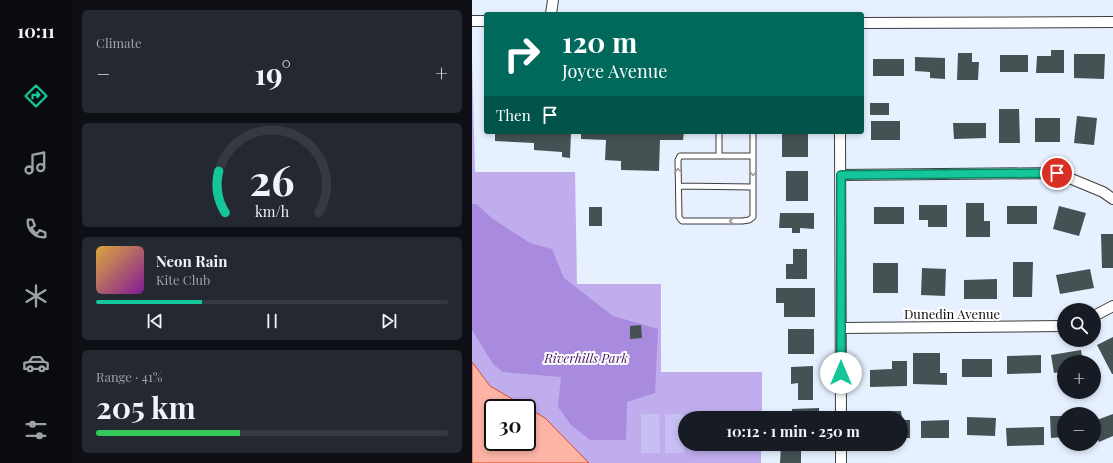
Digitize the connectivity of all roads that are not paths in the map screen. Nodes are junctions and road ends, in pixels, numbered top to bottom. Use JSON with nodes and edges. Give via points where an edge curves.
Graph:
{"nodes":[{"id":1,"x":553,"y":0,"type":"edge"},
{"id":2,"x":551,"y":12,"type":"edge"},
{"id":3,"x":472,"y":21,"type":"edge"},
{"id":4,"x":484,"y":21,"type":"edge"},
{"id":5,"x":1113,"y":22,"type":"edge"},
{"id":6,"x":864,"y":23,"type":"edge"},
{"id":7,"x":719,"y":134,"type":"edge"},
{"id":8,"x":752,"y":134,"type":"edge"},
{"id":9,"x":840,"y":134,"type":"edge"},
{"id":10,"x":719,"y":156,"type":"junction"},
{"id":11,"x":753,"y":156,"type":"junction"},
{"id":12,"x":841,"y":175,"type":"junction"},
{"id":13,"x":679,"y":186,"type":"junction"},
{"id":14,"x":753,"y":186,"type":"junction"},
{"id":15,"x":1113,"y":199,"type":"edge"},
{"id":16,"x":1113,"y":306,"type":"edge"},
{"id":17,"x":1101,"y":312,"type":"edge"},
{"id":18,"x":1057,"y":326,"type":"edge"},
{"id":19,"x":841,"y":328,"type":"junction"},
{"id":20,"x":841,"y":411,"type":"edge"},
{"id":21,"x":841,"y":451,"type":"edge"},
{"id":22,"x":841,"y":463,"type":"edge"}],
"edges":[{"from":1,"to":2,"type":"street"},
{"from":3,"to":4,"type":"street"},
{"from":5,"to":6,"type":"street"},
{"from":7,"to":10,"type":"lane"},
{"from":8,"to":11,"type":"lane"},
{"from":9,"to":12,"type":"street"},
{"from":10,"to":11,"type":"lane"},
{"from":13,"to":10,"type":"lane","one_way":true,"via":[[680,156]]},
{"from":11,"to":14,"type":"lane","one_way":true},
{"from":12,"to":15,"type":"street","via":[[1057,173],[1103,192]]},
{"from":12,"to":19,"type":"street"},
{"from":13,"to":14,"type":"lane"},
{"from":14,"to":13,"type":"lane","one_way":true,"via":[[753,217],[749,220],[687,222],[679,217]]},
{"from":16,"to":17,"type":"street"},
{"from":18,"to":19,"type":"street","name":"Dunedin Avenue"},
{"from":19,"to":20,"type":"street"},
{"from":21,"to":22,"type":"street"}]}
